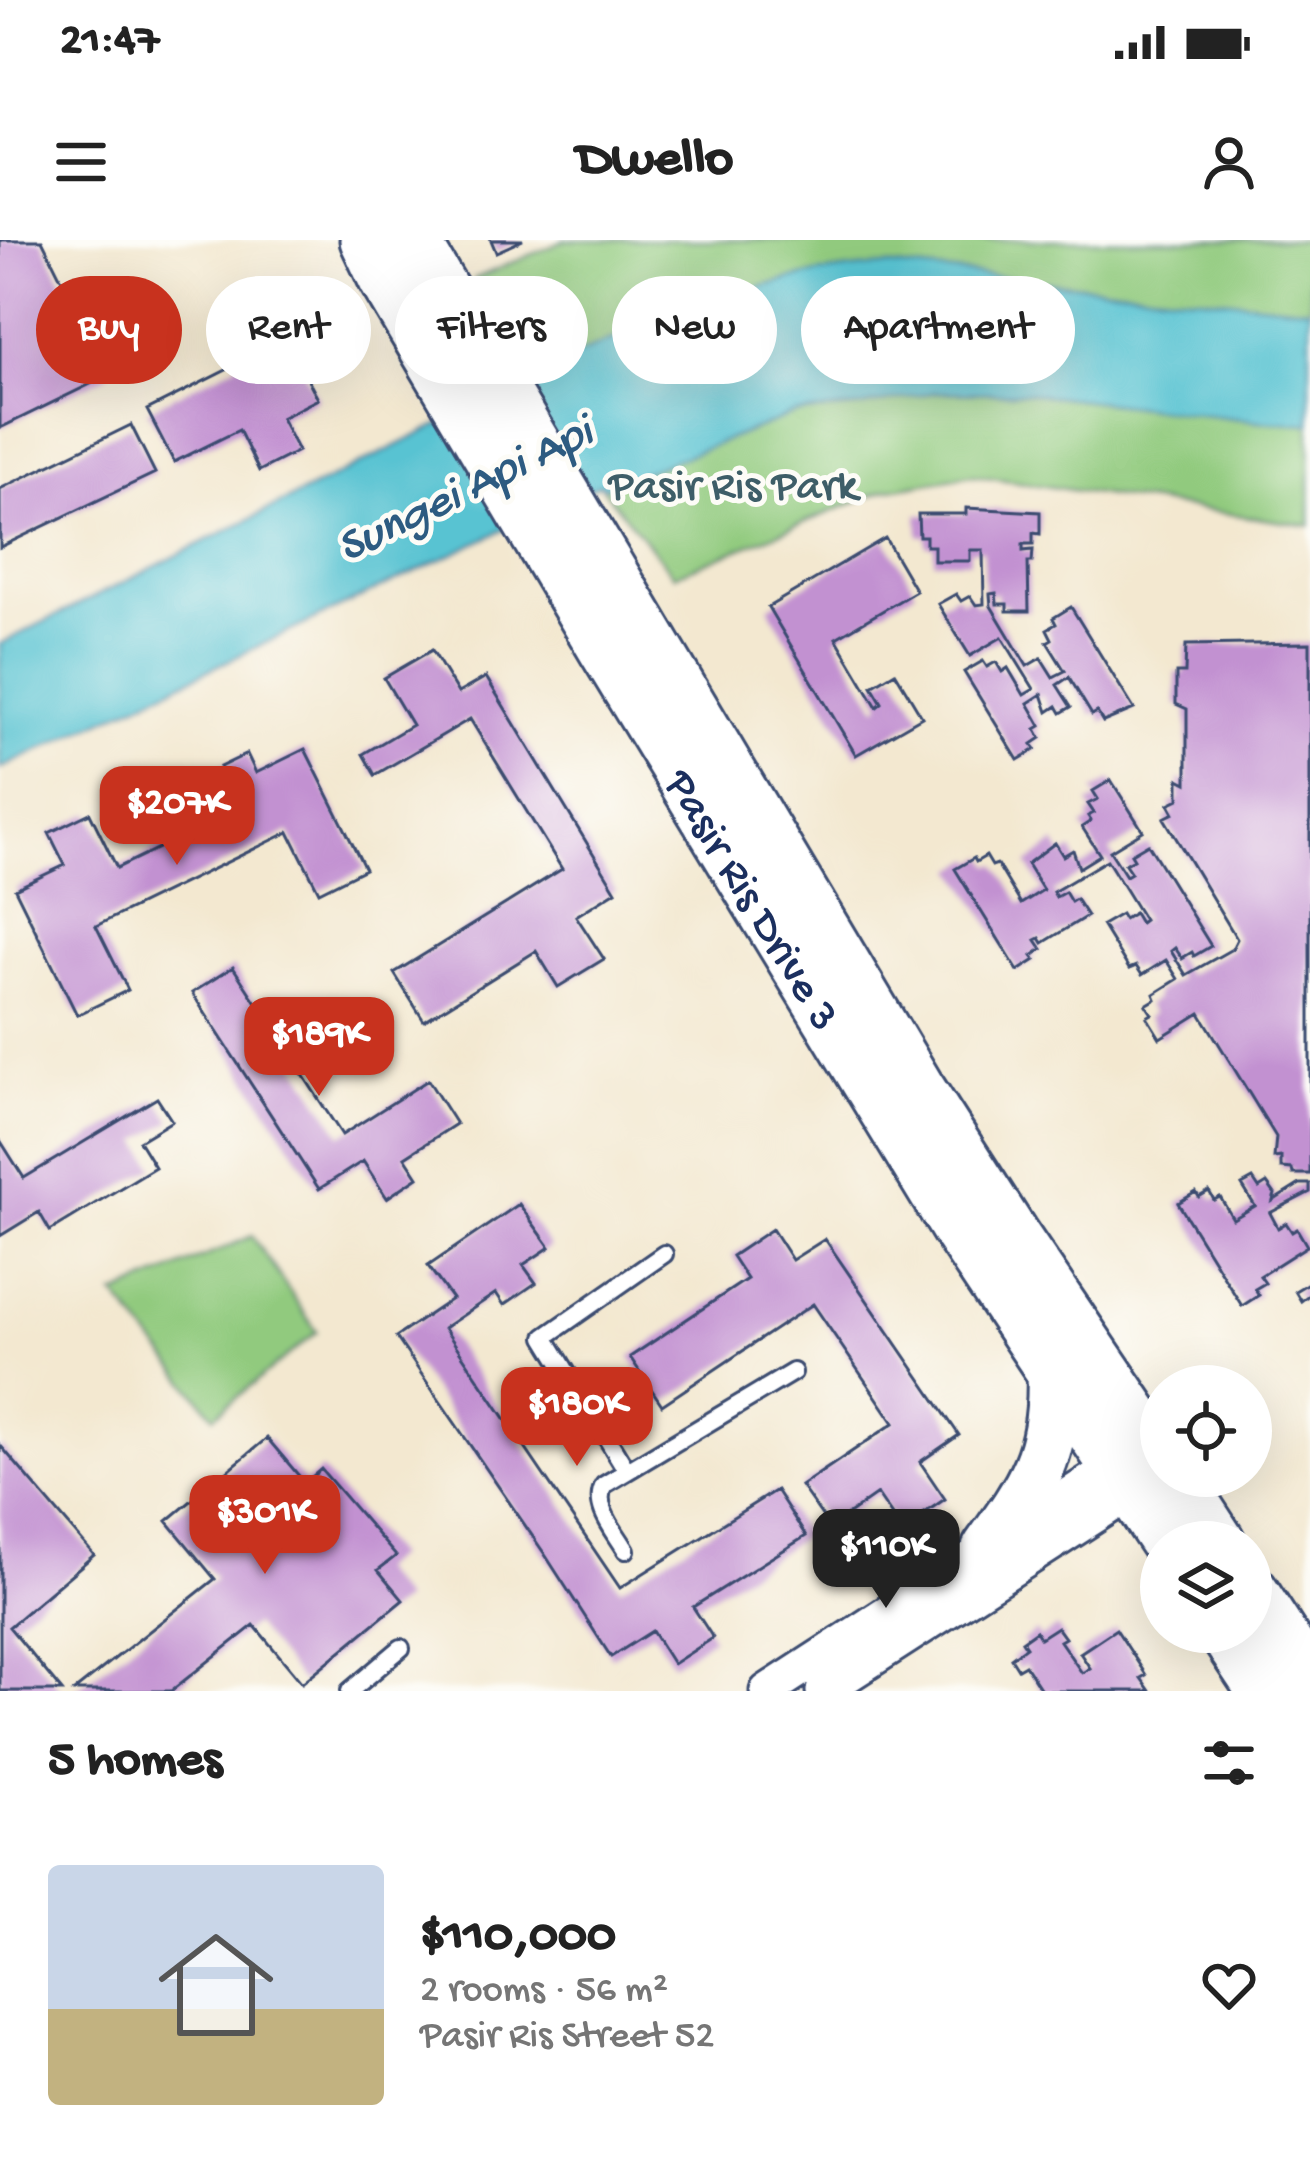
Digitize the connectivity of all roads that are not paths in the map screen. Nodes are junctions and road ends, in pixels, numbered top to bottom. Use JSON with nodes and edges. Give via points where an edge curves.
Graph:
{"nodes":[{"id":1,"x":397,"y":255,"type":"edge"},
{"id":2,"x":974,"y":1213,"type":"junction"},
{"id":3,"x":664,"y":1254,"type":"dead end"},
{"id":4,"x":793,"y":1372,"type":"dead end"},
{"id":5,"x":1053,"y":1374,"type":"junction"},
{"id":6,"x":1140,"y":1453,"type":"edge"},
{"id":7,"x":1140,"y":1457,"type":"edge"},
{"id":8,"x":627,"y":1471,"type":"junction"},
{"id":9,"x":1140,"y":1472,"type":"edge"},
{"id":10,"x":1140,"y":1474,"type":"edge"},
{"id":11,"x":1178,"y":1497,"type":"edge"},
{"id":12,"x":1200,"y":1521,"type":"edge"},
{"id":13,"x":988,"y":1549,"type":"junction"},
{"id":14,"x":626,"y":1550,"type":"dead end"},
{"id":15,"x":1272,"y":1622,"type":"edge"},
{"id":16,"x":401,"y":1648,"type":"dead end"},
{"id":17,"x":1238,"y":1653,"type":"edge"},
{"id":18,"x":1310,"y":1680,"type":"edge"},
{"id":19,"x":350,"y":1691,"type":"edge"},
{"id":20,"x":767,"y":1691,"type":"edge"},
{"id":21,"x":823,"y":1691,"type":"edge"},
{"id":22,"x":1263,"y":1691,"type":"edge"}],
"edges":[{"from":1,"to":2,"type":"main road","name":"Pasir Ris Drive 3","via":[[625,641],[907,1068]]},
{"from":2,"to":5,"type":"main road","name":"Pasir Ris Drive 3"},
{"from":2,"to":6,"type":"main road","name":"Pasir Ris Drive 3"},
{"from":3,"to":8,"type":"lane","via":[[545,1337]]},
{"from":4,"to":8,"type":"lane"},
{"from":5,"to":7,"type":"main road","name":"Pasir Ris Drive 3"},
{"from":5,"to":13,"type":"main road","via":[[1046,1456]]},
{"from":8,"to":14,"type":"lane","via":[[598,1494]]},
{"from":9,"to":13,"type":"street"},
{"from":10,"to":21,"type":"street"},
{"from":11,"to":12,"type":"main road","name":"Pasir Ris Drive 3"},
{"from":13,"to":20,"type":"street"},
{"from":15,"to":18,"type":"main road"},
{"from":16,"to":19,"type":"lane"},
{"from":17,"to":22,"type":"main road"}]}
